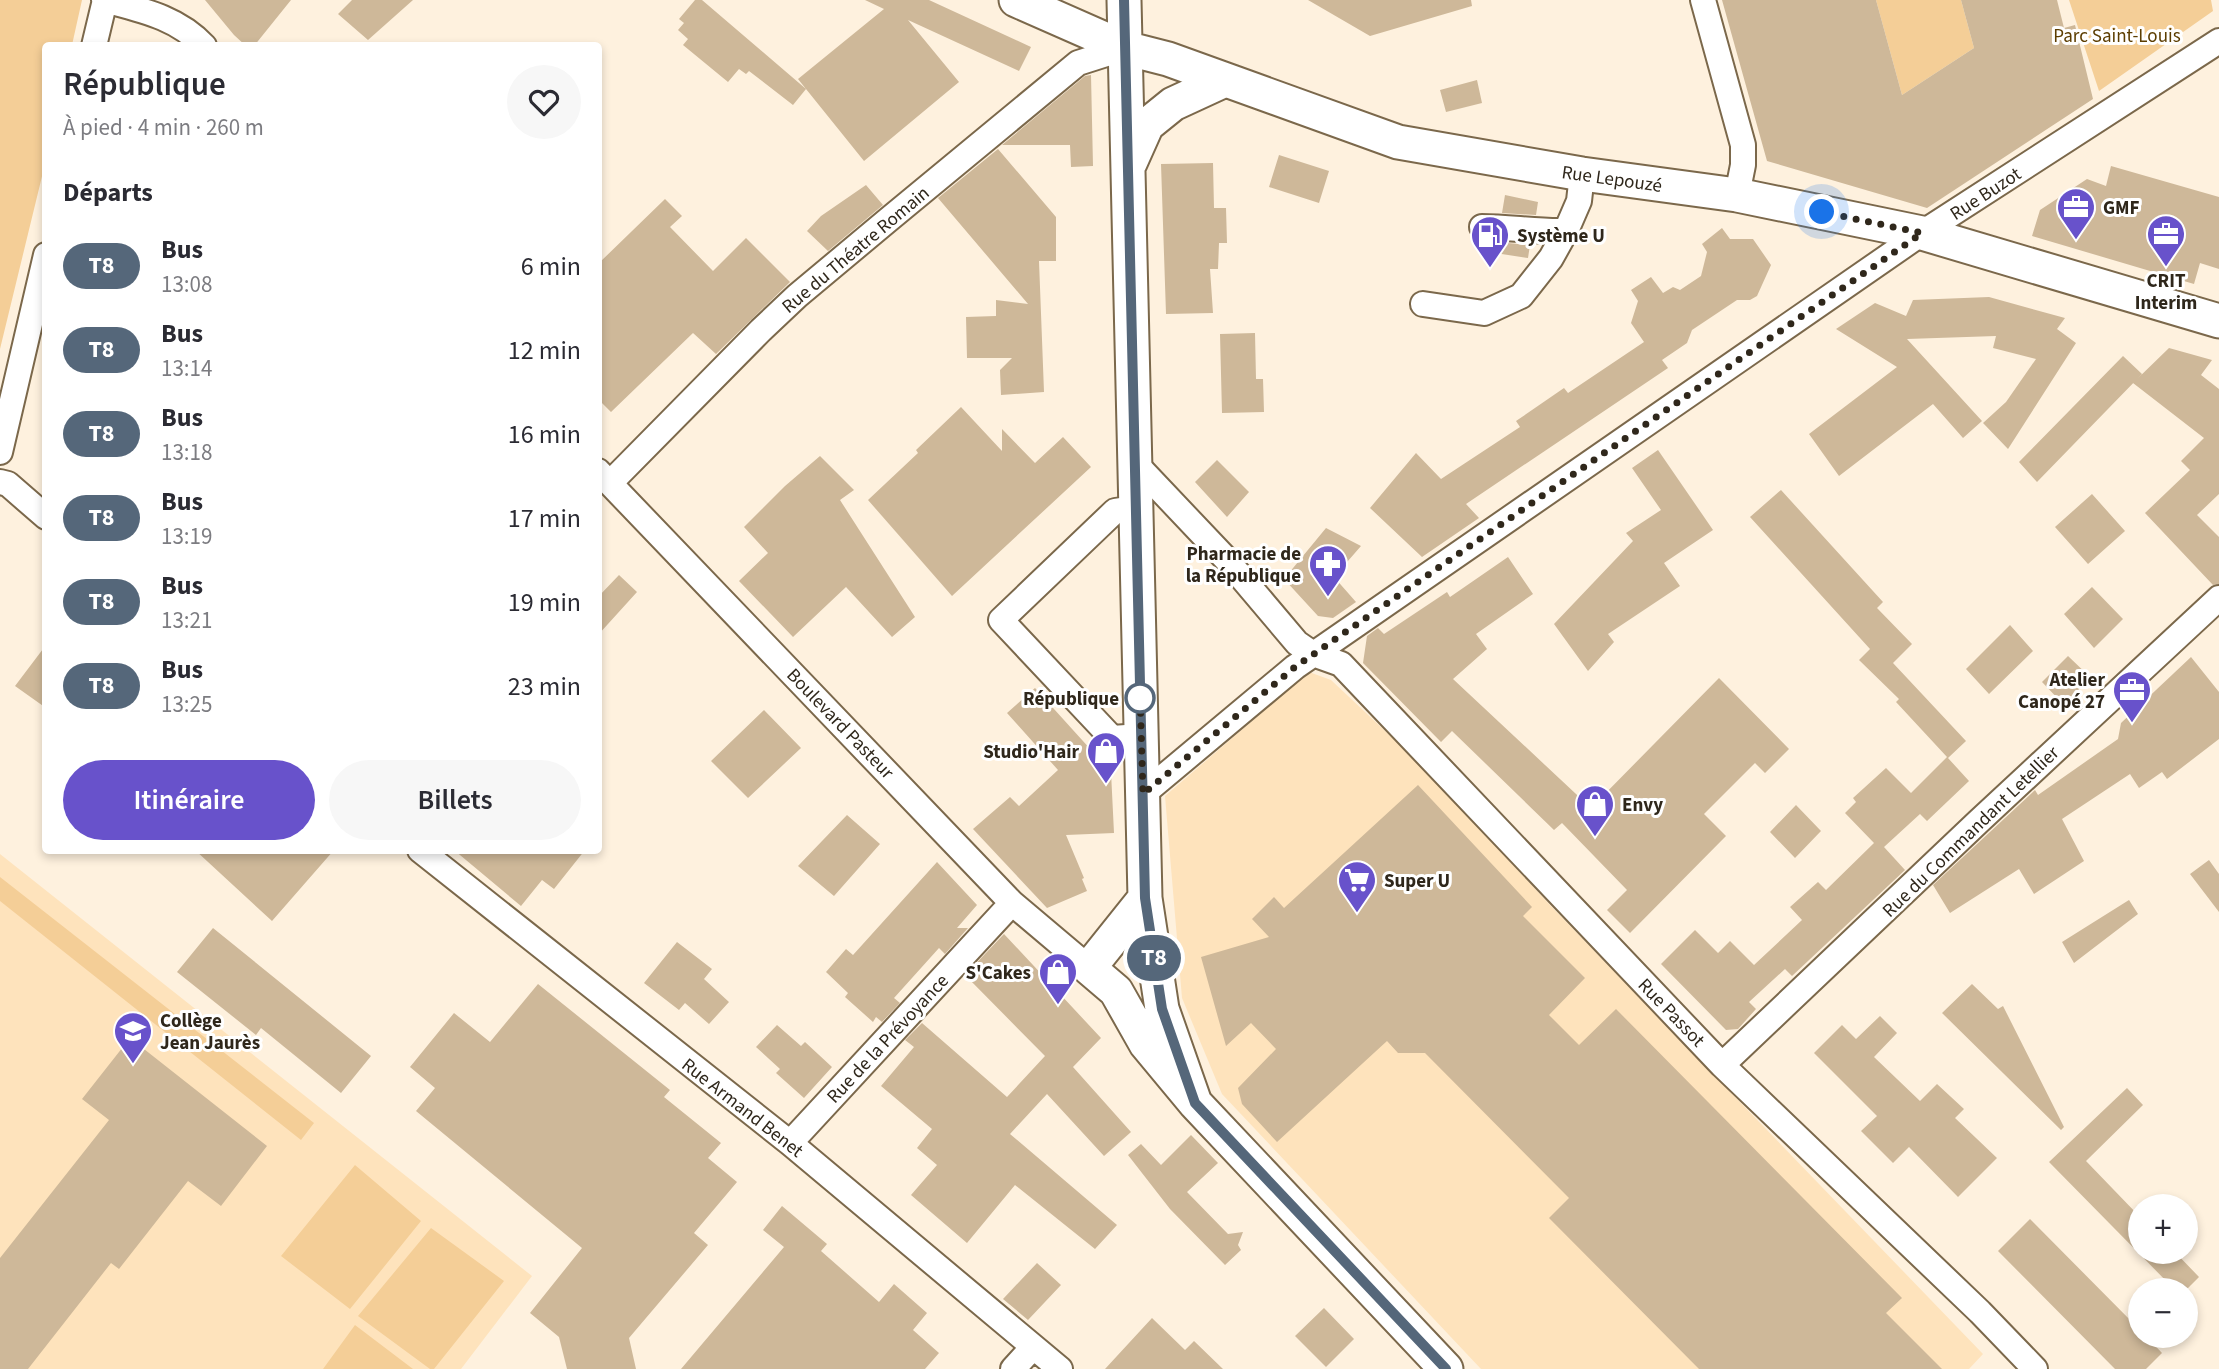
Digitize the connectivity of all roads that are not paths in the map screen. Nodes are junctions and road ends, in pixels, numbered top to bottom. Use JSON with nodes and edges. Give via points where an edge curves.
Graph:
{"nodes":[{"id":1,"x":104,"y":0,"type":"edge"},
{"id":2,"x":1016,"y":0,"type":"edge"},
{"id":3,"x":1124,"y":0,"type":"edge"},
{"id":4,"x":1703,"y":0,"type":"edge"},
{"id":5,"x":2219,"y":41,"type":"edge"},
{"id":6,"x":95,"y":42,"type":"edge"},
{"id":7,"x":200,"y":42,"type":"edge"},
{"id":8,"x":1125,"y":48,"type":"junction"},
{"id":9,"x":1225,"y":80,"type":"junction"},
{"id":10,"x":1128,"y":168,"type":"junction"},
{"id":11,"x":1582,"y":174,"type":"junction"},
{"id":12,"x":1737,"y":195,"type":"junction"},
{"id":13,"x":1482,"y":227,"type":"dead end"},
{"id":14,"x":1566,"y":231,"type":"junction"},
{"id":15,"x":1922,"y":233,"type":"junction"},
{"id":16,"x":42,"y":272,"type":"edge"},
{"id":17,"x":1423,"y":304,"type":"dead end"},
{"id":18,"x":2219,"y":321,"type":"edge"},
{"id":19,"x":0,"y":452,"type":"edge"},
{"id":20,"x":1135,"y":463,"type":"junction"},
{"id":21,"x":604,"y":477,"type":"edge"},
{"id":22,"x":0,"y":482,"type":"edge"},
{"id":23,"x":1136,"y":508,"type":"junction"},
{"id":24,"x":42,"y":514,"type":"edge"},
{"id":25,"x":2219,"y":598,"type":"edge"},
{"id":26,"x":1313,"y":654,"type":"junction"},
{"id":27,"x":1141,"y":736,"type":"junction"},
{"id":28,"x":1143,"y":794,"type":"junction"},
{"id":29,"x":425,"y":854,"type":"edge"},
{"id":30,"x":1145,"y":898,"type":"junction"},
{"id":31,"x":1012,"y":903,"type":"junction"},
{"id":32,"x":1089,"y":968,"type":"junction"},
{"id":33,"x":1722,"y":1065,"type":"junction"},
{"id":34,"x":1195,"y":1103,"type":"junction"},
{"id":35,"x":790,"y":1143,"type":"junction"},
{"id":36,"x":1033,"y":1347,"type":"junction"},
{"id":37,"x":1013,"y":1369,"type":"edge"},
{"id":38,"x":1060,"y":1369,"type":"edge"},
{"id":39,"x":1446,"y":1369,"type":"edge"},
{"id":40,"x":2035,"y":1369,"type":"edge"}],
"edges":[{"from":1,"to":6,"type":"street"},
{"from":1,"to":7,"type":"street","via":[[153,12],[190,31]]},
{"from":2,"to":8,"type":"street","name":"Rue Lepouzé"},
{"from":3,"to":8,"type":"street"},
{"from":4,"to":12,"type":"street","via":[[1743,145]]},
{"from":5,"to":15,"type":"street","name":"Rue Buzot"},
{"from":8,"to":9,"type":"street","name":"Rue Lepouzé"},
{"from":8,"to":10,"type":"street"},
{"from":8,"to":21,"type":"street","name":"Rue du Théatre Romain","via":[[1078,63],[877,228],[797,296]]},
{"from":9,"to":10,"type":"street","via":[[1173,104],[1147,125]]},
{"from":9,"to":11,"type":"street","name":"Rue Lepouzé","via":[[1398,142]]},
{"from":10,"to":20,"type":"street"},
{"from":11,"to":12,"type":"street","name":"Rue Lepouzé"},
{"from":11,"to":14,"type":"street","via":[[1579,201]]},
{"from":12,"to":15,"type":"street","name":"Rue Lepouzé"},
{"from":13,"to":14,"type":"street"},
{"from":14,"to":17,"type":"street","via":[[1521,296],[1484,313]]},
{"from":15,"to":18,"type":"street","name":"Rue Lepouzé"},
{"from":15,"to":26,"type":"street","name":"Rue Buzot"},
{"from":16,"to":19,"type":"street"},
{"from":20,"to":23,"type":"street"},
{"from":20,"to":26,"type":"street","name":"Rue Passot","via":[[1297,643]]},
{"from":21,"to":31,"type":"street","name":"Boulevard Pasteur"},
{"from":22,"to":24,"type":"street"},
{"from":23,"to":27,"type":"street"},
{"from":23,"to":27,"type":"street","via":[[1115,511],[1001,620],[1112,738]]},
{"from":25,"to":33,"type":"street","name":"Rue du Commandant Letellier"},
{"from":26,"to":28,"type":"street","name":"Rue Buzot"},
{"from":26,"to":33,"type":"street","name":"Rue Passot","via":[[1341,664]]},
{"from":27,"to":28,"type":"street"},
{"from":28,"to":30,"type":"street"},
{"from":29,"to":35,"type":"street","name":"Rue Armand Benet"},
{"from":30,"to":32,"type":"street"},
{"from":30,"to":34,"type":"street","via":[[1162,1009]]},
{"from":31,"to":32,"type":"street","name":"Boulevard Pasteur"},
{"from":31,"to":35,"type":"street","name":"Rue de la Prévoyance"},
{"from":32,"to":34,"type":"street","via":[[1115,991],[1146,1044]]},
{"from":33,"to":40,"type":"street","name":"Rue Passot"},
{"from":34,"to":39,"type":"street"},
{"from":35,"to":36,"type":"street","name":"Rue Armand Benet"},
{"from":36,"to":37,"type":"street"},
{"from":36,"to":38,"type":"street","name":"Rue Armand Benet"}]}
